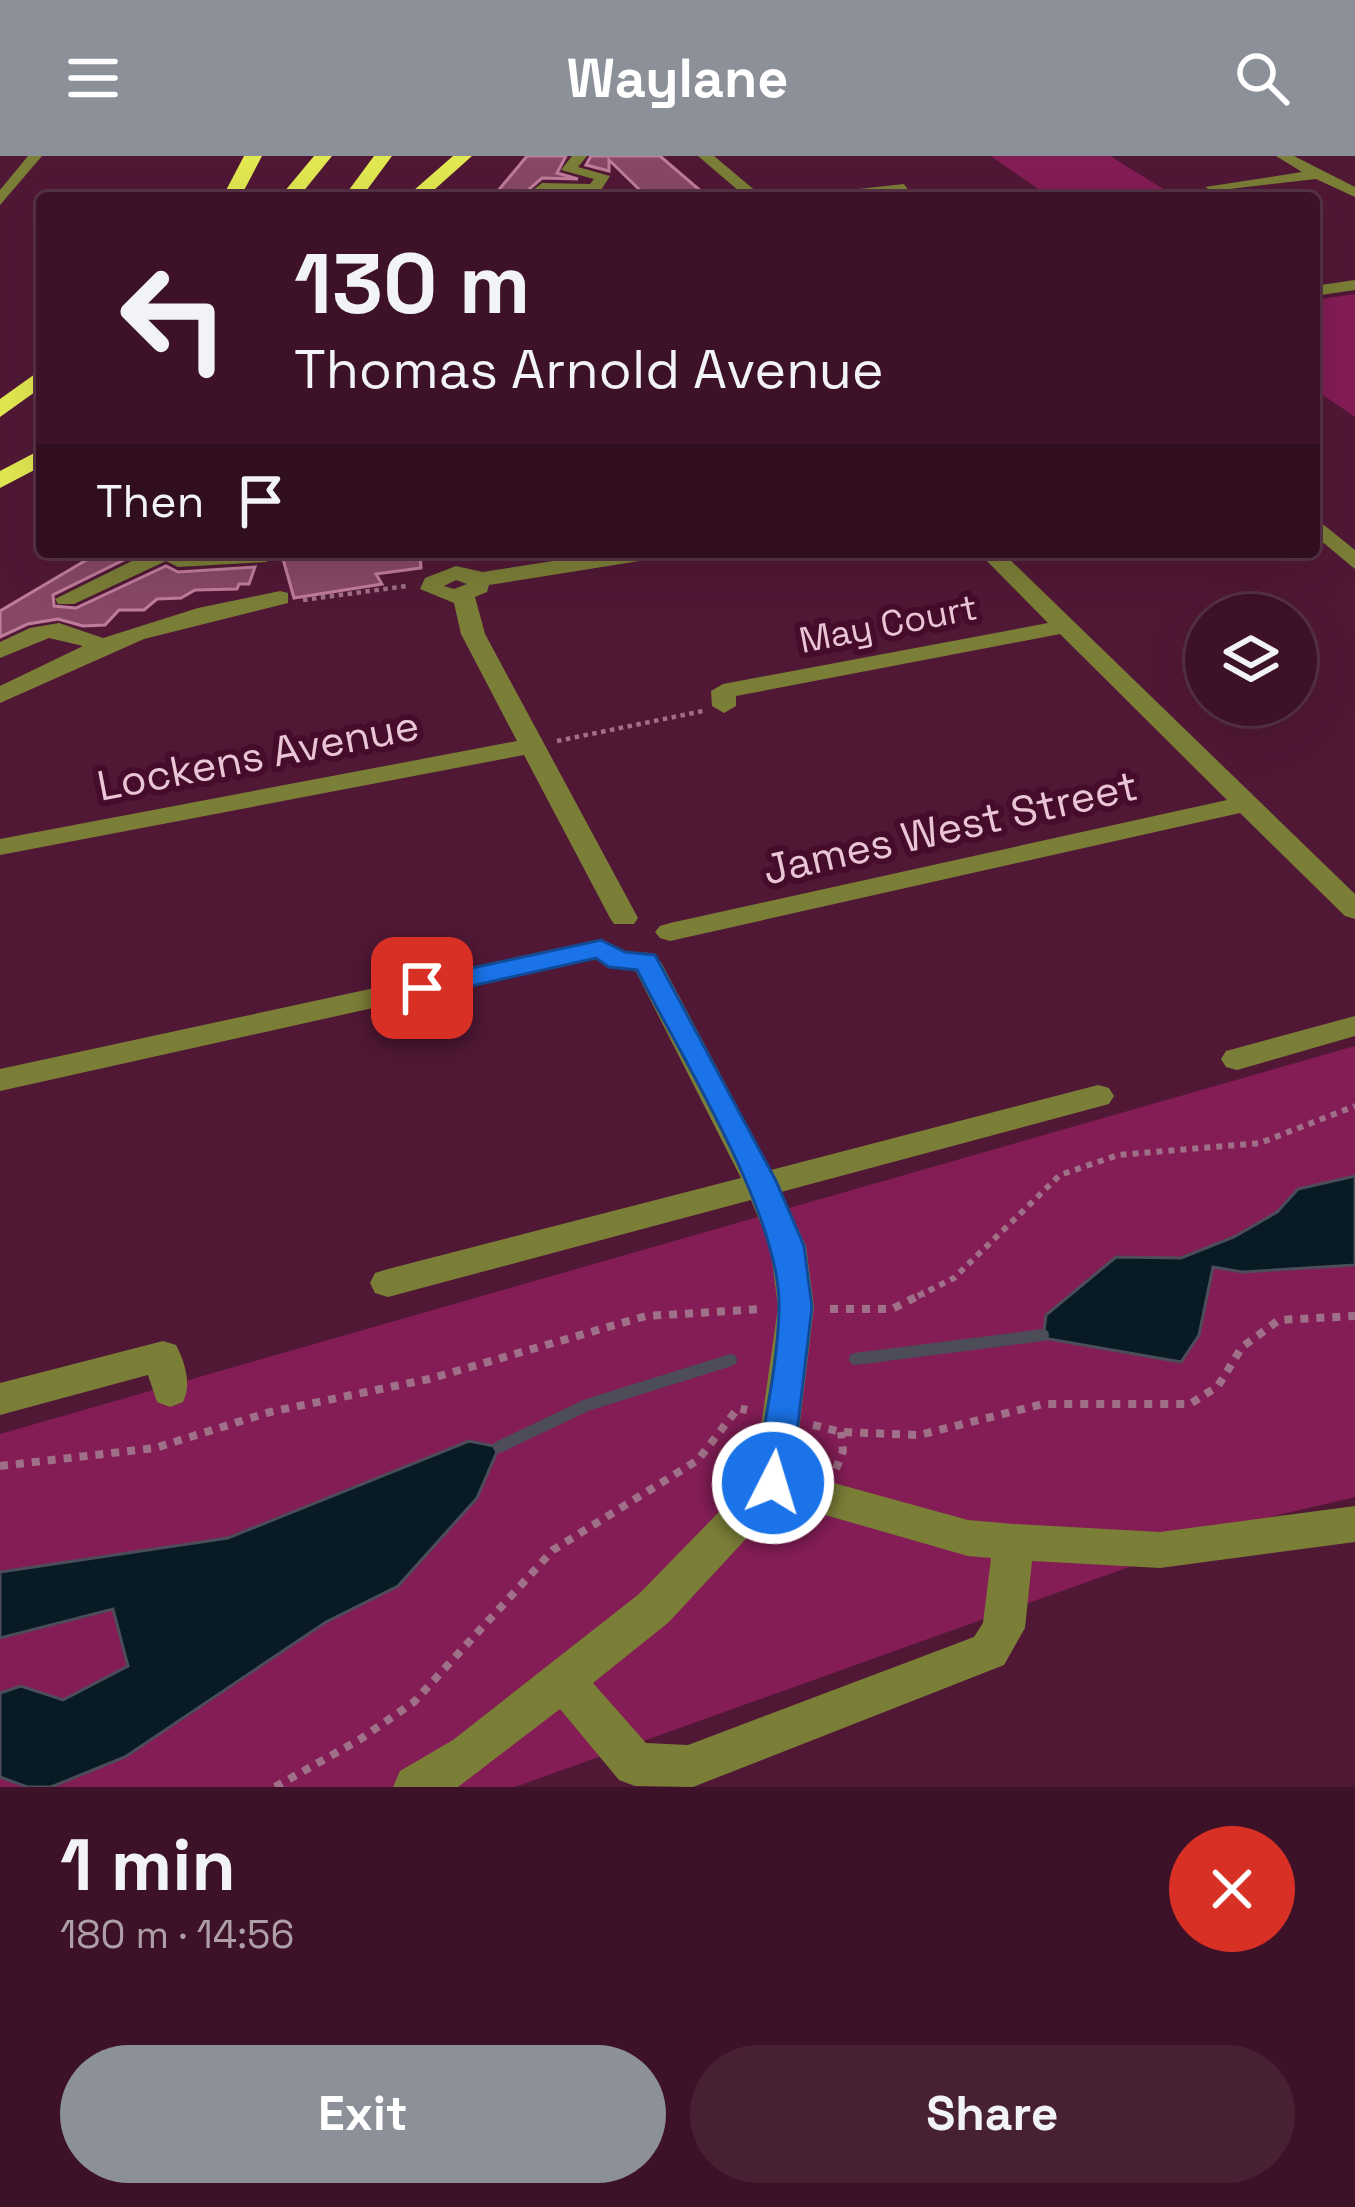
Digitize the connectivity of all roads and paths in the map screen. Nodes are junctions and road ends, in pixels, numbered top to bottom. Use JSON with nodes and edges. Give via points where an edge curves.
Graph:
{"nodes":[{"id":1,"x":35,"y":156,"type":"edge"},
{"id":2,"x":253,"y":156,"type":"edge"},
{"id":3,"x":323,"y":156,"type":"edge"},
{"id":4,"x":383,"y":156,"type":"edge"},
{"id":5,"x":463,"y":156,"type":"edge"},
{"id":6,"x":580,"y":156,"type":"edge"},
{"id":7,"x":1283,"y":156,"type":"edge"},
{"id":8,"x":705,"y":161,"type":"edge"},
{"id":9,"x":1318,"y":174,"type":"junction"},
{"id":10,"x":1212,"y":187,"type":"dead end"},
{"id":11,"x":904,"y":188,"type":"dead end"},
{"id":12,"x":742,"y":191,"type":"edge"},
{"id":13,"x":234,"y":192,"type":"edge"},
{"id":14,"x":293,"y":192,"type":"edge"},
{"id":15,"x":356,"y":192,"type":"edge"},
{"id":16,"x":421,"y":192,"type":"edge"},
{"id":17,"x":537,"y":192,"type":"edge"},
{"id":18,"x":584,"y":192,"type":"edge"},
{"id":19,"x":592,"y":192,"type":"edge"},
{"id":20,"x":871,"y":192,"type":"edge"},
{"id":21,"x":1355,"y":193,"type":"edge"},
{"id":22,"x":2,"y":196,"type":"edge"},
{"id":23,"x":1355,"y":285,"type":"edge"},
{"id":24,"x":1320,"y":290,"type":"edge"},
{"id":25,"x":36,"y":381,"type":"edge"},
{"id":26,"x":36,"y":399,"type":"edge"},
{"id":27,"x":0,"y":410,"type":"edge"},
{"id":28,"x":0,"y":422,"type":"edge"},
{"id":29,"x":36,"y":460,"type":"edge"},
{"id":30,"x":0,"y":481,"type":"edge"},
{"id":31,"x":1320,"y":529,"type":"edge"},
{"id":32,"x":156,"y":558,"type":"edge"},
{"id":33,"x":176,"y":558,"type":"edge"},
{"id":34,"x":622,"y":558,"type":"edge"},
{"id":35,"x":995,"y":558,"type":"edge"},
{"id":36,"x":1355,"y":562,"type":"edge"},
{"id":37,"x":439,"y":564,"type":"edge"},
{"id":38,"x":270,"y":570,"type":"edge"},
{"id":39,"x":406,"y":586,"type":"dead end"},
{"id":40,"x":471,"y":588,"type":"junction"},
{"id":41,"x":66,"y":599,"type":"dead end"},
{"id":42,"x":1066,"y":626,"type":"junction"},
{"id":43,"x":98,"y":645,"type":"junction"},
{"id":44,"x":0,"y":651,"type":"edge"},
{"id":45,"x":717,"y":692,"type":"joint"},
{"id":46,"x":0,"y":696,"type":"edge"},
{"id":47,"x":532,"y":746,"type":"junction"},
{"id":48,"x":1249,"y":803,"type":"junction"},
{"id":49,"x":0,"y":847,"type":"edge"},
{"id":50,"x":1355,"y":910,"type":"edge"},
{"id":51,"x":624,"y":918,"type":"junction"},
{"id":52,"x":658,"y":947,"type":"junction"},
{"id":53,"x":601,"y":948,"type":"junction"},
{"id":54,"x":1355,"y":1026,"type":"edge"},
{"id":55,"x":1237,"y":1059,"type":"dead end"},
{"id":56,"x":0,"y":1080,"type":"edge"},
{"id":57,"x":1098,"y":1096,"type":"dead end"},
{"id":58,"x":1355,"y":1106,"type":"edge"},
{"id":59,"x":760,"y":1181,"type":"junction"},
{"id":60,"x":388,"y":1283,"type":"dead end"},
{"id":61,"x":796,"y":1307,"type":"junction"},
{"id":62,"x":170,"y":1391,"type":"dead end"},
{"id":63,"x":0,"y":1399,"type":"edge"},
{"id":64,"x":841,"y":1432,"type":"dead end"},
{"id":65,"x":0,"y":1466,"type":"edge"},
{"id":66,"x":836,"y":1471,"type":"dead end"},
{"id":67,"x":773,"y":1483,"type":"junction"},
{"id":68,"x":1355,"y":1524,"type":"edge"},
{"id":69,"x":1014,"y":1542,"type":"junction"},
{"id":70,"x":564,"y":1681,"type":"junction"},
{"id":71,"x":416,"y":1787,"type":"edge"}],
"edges":[{"from":1,"to":22,"type":"street"},
{"from":2,"to":13,"type":"highway"},
{"from":3,"to":14,"type":"highway"},
{"from":4,"to":15,"type":"highway"},
{"from":5,"to":16,"type":"highway"},
{"from":6,"to":19,"type":"street","via":[[568,170],[602,173]]},
{"from":7,"to":9,"type":"street"},
{"from":8,"to":12,"type":"street"},
{"from":9,"to":10,"type":"street"},
{"from":9,"to":21,"type":"street"},
{"from":11,"to":20,"type":"street"},
{"from":17,"to":18,"type":"street"},
{"from":23,"to":24,"type":"street"},
{"from":25,"to":27,"type":"highway"},
{"from":26,"to":28,"type":"highway"},
{"from":29,"to":30,"type":"highway"},
{"from":31,"to":36,"type":"street"},
{"from":32,"to":41,"type":"street"},
{"from":33,"to":38,"type":"street"},
{"from":34,"to":40,"type":"street"},
{"from":35,"to":42,"type":"street"},
{"from":37,"to":40,"type":"street","via":[[434,592]]},
{"from":38,"to":39,"type":"path","via":[[297,601]]},
{"from":38,"to":43,"type":"street","via":[[224,606]]},
{"from":40,"to":47,"type":"street","via":[[473,634]]},
{"from":42,"to":45,"type":"street","name":"May Court"},
{"from":42,"to":48,"type":"street"},
{"from":43,"to":44,"type":"street","via":[[52,629]]},
{"from":43,"to":46,"type":"street"},
{"from":45,"to":47,"type":"path"},
{"from":47,"to":49,"type":"street","name":"Lockens Avenue"},
{"from":47,"to":51,"type":"street"},
{"from":48,"to":50,"type":"street"},
{"from":48,"to":52,"type":"street","name":"James West Street"},
{"from":51,"to":52,"type":"street","via":[[652,919]]},
{"from":51,"to":53,"type":"street","via":[[605,926]]},
{"from":52,"to":53,"type":"street","via":[[619,961]]},
{"from":52,"to":59,"type":"street"},
{"from":53,"to":56,"type":"street"},
{"from":54,"to":55,"type":"street"},
{"from":57,"to":59,"type":"street"},
{"from":58,"to":61,"type":"path","via":[[1260,1143],[1118,1155],[1060,1175],[954,1278],[892,1309]]},
{"from":59,"to":60,"type":"street"},
{"from":59,"to":61,"type":"street","via":[[788,1246]]},
{"from":61,"to":65,"type":"path","via":[[646,1316],[155,1448]]},
{"from":61,"to":67,"type":"street"},
{"from":62,"to":63,"type":"street","via":[[163,1356]]},
{"from":64,"to":66,"type":"path"},
{"from":67,"to":69,"type":"street","via":[[968,1538]]},
{"from":67,"to":70,"type":"street","via":[[654,1608]]},
{"from":68,"to":69,"type":"street","via":[[1160,1550]]},
{"from":69,"to":70,"type":"street","via":[[1004,1628],[988,1651],[688,1767],[635,1765]]},
{"from":70,"to":71,"type":"street"}]}
